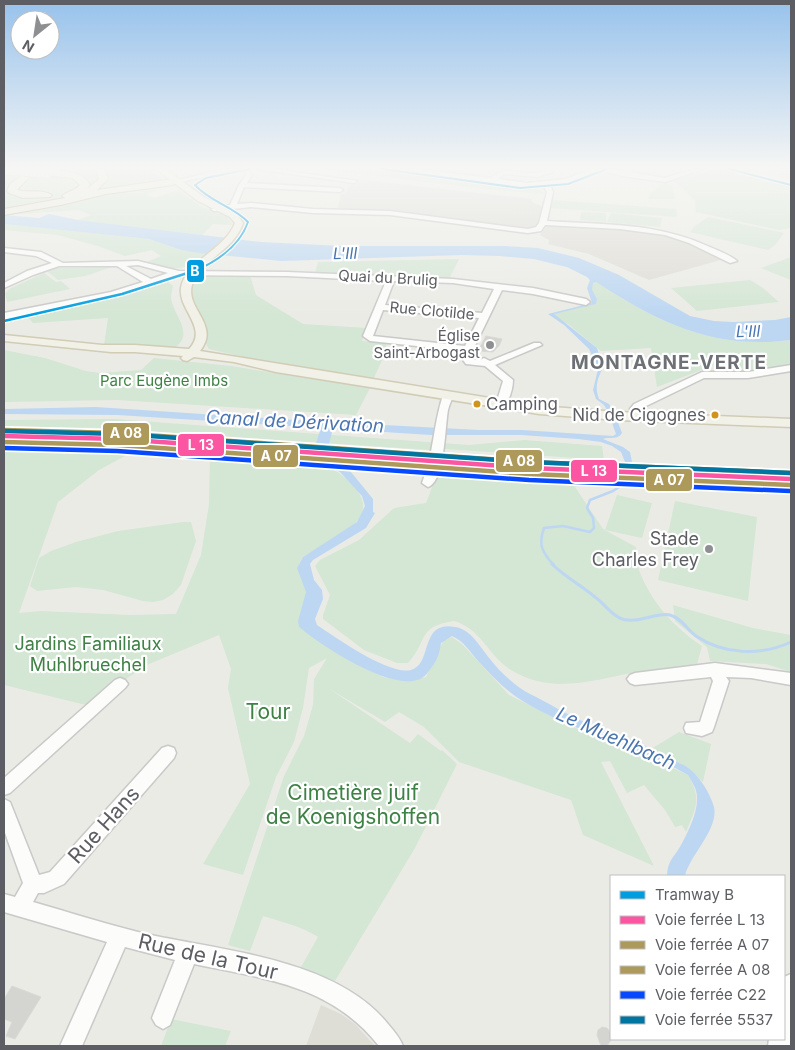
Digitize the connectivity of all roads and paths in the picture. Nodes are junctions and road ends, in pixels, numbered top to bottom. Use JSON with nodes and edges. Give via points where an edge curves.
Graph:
{"nodes":[{"id":1,"x":233,"y":218,"type":"edge"},
{"id":2,"x":424,"y":218,"type":"edge"},
{"id":3,"x":544,"y":218,"type":"edge"},
{"id":4,"x":543,"y":223,"type":"junction"},
{"id":5,"x":4,"y":250,"type":"edge"},
{"id":6,"x":214,"y":254,"type":"junction"},
{"id":7,"x":202,"y":261,"type":"junction"},
{"id":8,"x":733,"y":262,"type":"dead end"},
{"id":9,"x":120,"y":263,"type":"junction"},
{"id":10,"x":58,"y":264,"type":"junction"},
{"id":11,"x":175,"y":272,"type":"junction"},
{"id":12,"x":192,"y":273,"type":"junction"},
{"id":13,"x":391,"y":278,"type":"junction"},
{"id":14,"x":150,"y":282,"type":"junction"},
{"id":15,"x":6,"y":283,"type":"edge"},
{"id":16,"x":500,"y":286,"type":"junction"},
{"id":17,"x":586,"y":302,"type":"dead end"},
{"id":18,"x":380,"y":307,"type":"junction"},
{"id":19,"x":4,"y":316,"type":"edge"},
{"id":20,"x":485,"y":316,"type":"junction"},
{"id":21,"x":4,"y":338,"type":"edge"},
{"id":22,"x":196,"y":340,"type":"junction"},
{"id":23,"x":537,"y":345,"type":"dead end"},
{"id":24,"x":102,"y":348,"type":"junction"},
{"id":25,"x":161,"y":350,"type":"junction"},
{"id":26,"x":466,"y":353,"type":"junction"},
{"id":27,"x":186,"y":355,"type":"junction"},
{"id":28,"x":232,"y":358,"type":"junction"},
{"id":29,"x":490,"y":364,"type":"junction"},
{"id":30,"x":791,"y":368,"type":"edge"},
{"id":31,"x":281,"y":369,"type":"junction"},
{"id":32,"x":448,"y":395,"type":"junction"},
{"id":33,"x":501,"y":404,"type":"junction"},
{"id":34,"x":636,"y":416,"type":"junction"},
{"id":35,"x":791,"y":423,"type":"edge"},
{"id":36,"x":428,"y":483,"type":"dead end"},
{"id":37,"x":715,"y":669,"type":"junction"},
{"id":38,"x":635,"y":679,"type":"dead end"},
{"id":39,"x":791,"y":679,"type":"edge"},
{"id":40,"x":120,"y":684,"type":"dead end"},
{"id":41,"x":692,"y":728,"type":"dead end"},
{"id":42,"x":168,"y":753,"type":"dead end"},
{"id":43,"x":4,"y":788,"type":"edge"},
{"id":44,"x":4,"y":807,"type":"edge"},
{"id":45,"x":33,"y":884,"type":"junction"},
{"id":46,"x":12,"y":905,"type":"edge"},
{"id":47,"x":120,"y":936,"type":"junction"},
{"id":48,"x":188,"y":953,"type":"junction"},
{"id":49,"x":791,"y":984,"type":"edge"},
{"id":50,"x":163,"y":1018,"type":"dead end"},
{"id":51,"x":785,"y":1027,"type":"edge"},
{"id":52,"x":71,"y":1046,"type":"edge"},
{"id":53,"x":392,"y":1046,"type":"edge"}],
"edges":[{"from":1,"to":6,"type":"main road","via":[[238,230]]},
{"from":2,"to":4,"type":"street","via":[[520,232],[536,230]]},
{"from":3,"to":4,"type":"street"},
{"from":4,"to":8,"type":"street","via":[[653,230],[682,238]]},
{"from":5,"to":10,"type":"street","via":[[38,254]]},
{"from":6,"to":7,"type":"main road"},
{"from":6,"to":12,"type":"main road"},
{"from":7,"to":11,"type":"street"},
{"from":7,"to":12,"type":"main road"},
{"from":9,"to":10,"type":"street"},
{"from":9,"to":11,"type":"street","via":[[142,263]]},
{"from":9,"to":14,"type":"street"},
{"from":10,"to":15,"type":"street"},
{"from":11,"to":12,"type":"street","name":"Quai du Brulig"},
{"from":11,"to":14,"type":"street"},
{"from":12,"to":13,"type":"street","name":"Quai du Brulig"},
{"from":12,"to":22,"type":"main road","via":[[179,284],[177,294]]},
{"from":13,"to":16,"type":"street","name":"Quai du Brulig"},
{"from":13,"to":18,"type":"street"},
{"from":14,"to":19,"type":"street","via":[[113,294]]},
{"from":16,"to":17,"type":"street","name":"Quai du Brulig"},
{"from":16,"to":20,"type":"street"},
{"from":18,"to":20,"type":"street","name":"Rue Clotilde"},
{"from":18,"to":26,"type":"street","via":[[368,336],[370,338]]},
{"from":20,"to":26,"type":"street"},
{"from":21,"to":24,"type":"main road"},
{"from":22,"to":25,"type":"main road"},
{"from":22,"to":27,"type":"main road"},
{"from":22,"to":28,"type":"main road","via":[[207,351]]},
{"from":23,"to":29,"type":"street"},
{"from":24,"to":25,"type":"main road"},
{"from":24,"to":27,"type":"main road"},
{"from":25,"to":27,"type":"main road"},
{"from":26,"to":29,"type":"street","via":[[469,362]]},
{"from":27,"to":28,"type":"main road"},
{"from":27,"to":31,"type":"main road"},
{"from":28,"to":31,"type":"main road"},
{"from":29,"to":33,"type":"street","via":[[508,383]]},
{"from":30,"to":34,"type":"street","via":[[748,375],[702,375],[638,406]]},
{"from":31,"to":32,"type":"main road"},
{"from":32,"to":33,"type":"main road"},
{"from":32,"to":36,"type":"street","via":[[436,464]]},
{"from":33,"to":34,"type":"main road","via":[[539,410]]},
{"from":34,"to":35,"type":"main road"},
{"from":37,"to":38,"type":"street"},
{"from":37,"to":39,"type":"street"},
{"from":37,"to":41,"type":"street","via":[[721,681],[706,727]]},
{"from":40,"to":43,"type":"street"},
{"from":42,"to":45,"type":"street","name":"Rue Hans","via":[[57,878],[44,884]]},
{"from":44,"to":45,"type":"street"},
{"from":45,"to":46,"type":"street"},
{"from":46,"to":47,"type":"street","name":"Rue de la Tour"},
{"from":47,"to":48,"type":"street","name":"Rue de la Tour"},
{"from":47,"to":52,"type":"street"},
{"from":48,"to":50,"type":"street"},
{"from":48,"to":53,"type":"street","name":"Rue de la Tour","via":[[286,974],[333,992],[367,1016]]},
{"from":49,"to":51,"type":"street"}]}
